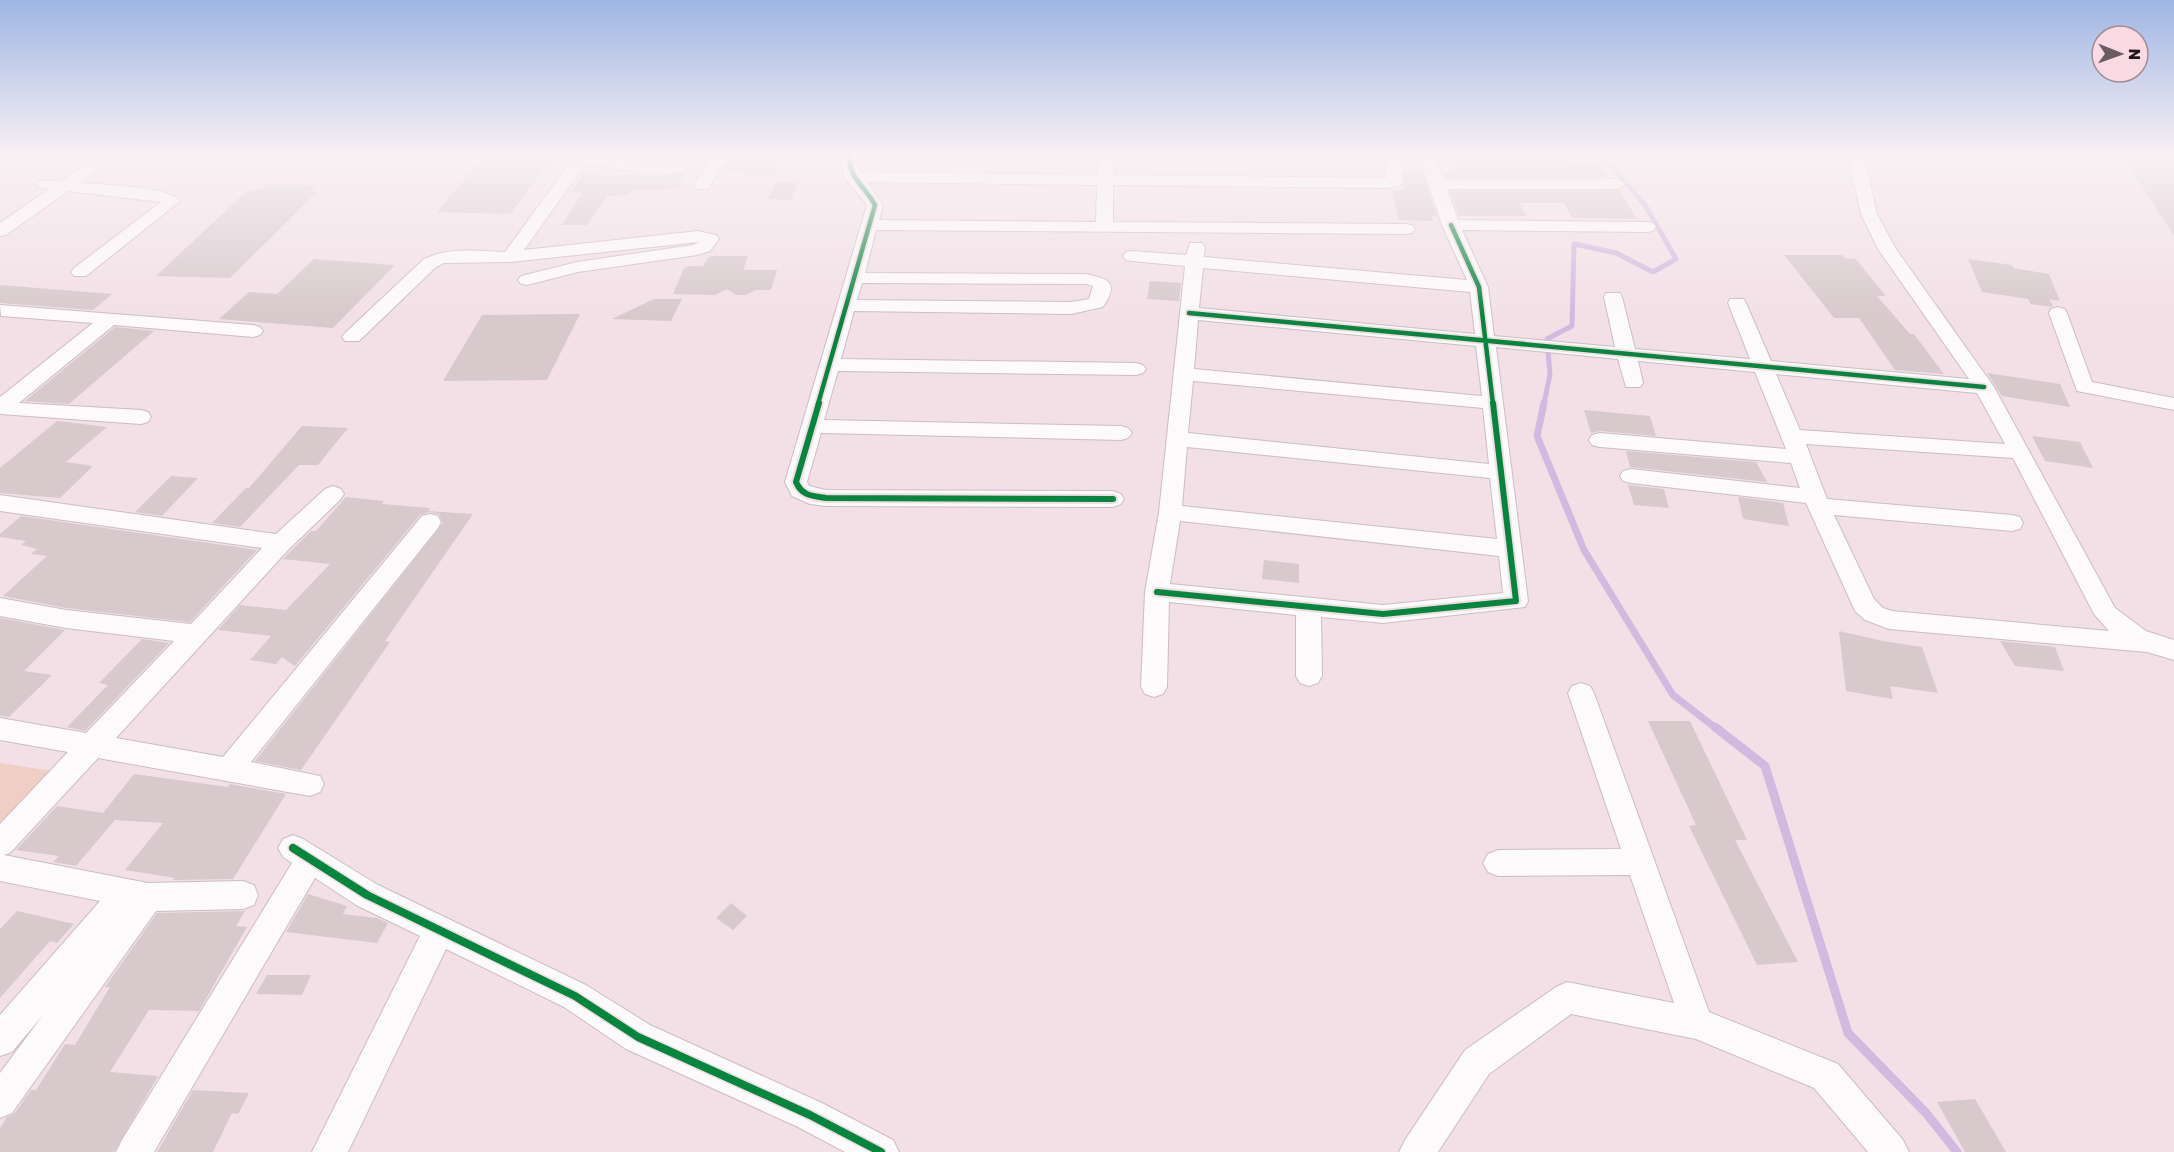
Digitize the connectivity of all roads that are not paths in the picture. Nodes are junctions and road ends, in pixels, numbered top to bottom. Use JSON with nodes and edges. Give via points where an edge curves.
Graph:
{"nodes":[{"id":1,"x":32,"y":210,"type":"edge"},
{"id":2,"x":161,"y":210,"type":"edge"},
{"id":3,"x":544,"y":210,"type":"edge"},
{"id":4,"x":874,"y":210,"type":"edge"},
{"id":5,"x":1104,"y":210,"type":"edge"},
{"id":6,"x":1446,"y":210,"type":"edge"},
{"id":7,"x":1868,"y":210,"type":"edge"},
{"id":8,"x":869,"y":225,"type":"junction"},
{"id":9,"x":1451,"y":225,"type":"junction"},
{"id":10,"x":1647,"y":227,"type":"dead end"},
{"id":11,"x":1104,"y":228,"type":"junction"},
{"id":12,"x":1406,"y":229,"type":"dead end"},
{"id":13,"x":0,"y":231,"type":"edge"},
{"id":14,"x":1195,"y":254,"type":"junction"},
{"id":15,"x":1132,"y":256,"type":"dead end"},
{"id":16,"x":510,"y":257,"type":"junction"},
{"id":17,"x":80,"y":272,"type":"dead end"},
{"id":18,"x":854,"y":278,"type":"junction"},
{"id":19,"x":527,"y":280,"type":"dead end"},
{"id":20,"x":1479,"y":287,"type":"junction"},
{"id":21,"x":1613,"y":297,"type":"dead end"},
{"id":22,"x":1737,"y":303,"type":"dead end"},
{"id":23,"x":846,"y":305,"type":"junction"},
{"id":24,"x":0,"y":310,"type":"edge"},
{"id":25,"x":1189,"y":313,"type":"junction"},
{"id":26,"x":2058,"y":313,"type":"dead end"},
{"id":27,"x":109,"y":320,"type":"junction"},
{"id":28,"x":254,"y":331,"type":"dead end"},
{"id":29,"x":352,"y":337,"type":"dead end"},
{"id":30,"x":1485,"y":340,"type":"junction"},
{"id":31,"x":1624,"y":353,"type":"junction"},
{"id":32,"x":829,"y":365,"type":"junction"},
{"id":33,"x":1761,"y":365,"type":"junction"},
{"id":34,"x":1136,"y":369,"type":"dead end"},
{"id":35,"x":1184,"y":374,"type":"junction"},
{"id":36,"x":1633,"y":383,"type":"dead end"},
{"id":37,"x":1984,"y":387,"type":"junction"},
{"id":38,"x":1492,"y":403,"type":"junction"},
{"id":39,"x":2174,"y":404,"type":"edge"},
{"id":40,"x":1,"y":407,"type":"edge"},
{"id":41,"x":141,"y":417,"type":"dead end"},
{"id":42,"x":812,"y":426,"type":"junction"},
{"id":43,"x":1121,"y":433,"type":"dead end"},
{"id":44,"x":1792,"y":436,"type":"junction"},
{"id":45,"x":1177,"y":440,"type":"junction"},
{"id":46,"x":1600,"y":440,"type":"dead end"},
{"id":47,"x":2020,"y":452,"type":"junction"},
{"id":48,"x":1800,"y":457,"type":"junction"},
{"id":49,"x":1501,"y":472,"type":"junction"},
{"id":50,"x":1631,"y":476,"type":"dead end"},
{"id":51,"x":333,"y":494,"type":"dead end"},
{"id":52,"x":1113,"y":499,"type":"dead end"},
{"id":53,"x":1816,"y":502,"type":"junction"},
{"id":54,"x":10,"y":504,"type":"edge"},
{"id":55,"x":1170,"y":512,"type":"junction"},
{"id":56,"x":430,"y":522,"type":"dead end"},
{"id":57,"x":0,"y":523,"type":"edge"},
{"id":58,"x":2012,"y":523,"type":"dead end"},
{"id":59,"x":281,"y":543,"type":"junction"},
{"id":60,"x":1509,"y":549,"type":"junction"},
{"id":61,"x":1156,"y":592,"type":"junction"},
{"id":62,"x":0,"y":607,"type":"edge"},
{"id":63,"x":1308,"y":607,"type":"junction"},
{"id":64,"x":198,"y":634,"type":"junction"},
{"id":65,"x":2164,"y":648,"type":"edge"},
{"id":66,"x":1309,"y":676,"type":"dead end"},
{"id":67,"x":1154,"y":687,"type":"dead end"},
{"id":68,"x":1581,"y":693,"type":"dead end"},
{"id":69,"x":0,"y":729,"type":"edge"},
{"id":70,"x":94,"y":745,"type":"junction"},
{"id":71,"x":230,"y":768,"type":"junction"},
{"id":72,"x":309,"y":784,"type":"dead end"},
{"id":73,"x":0,"y":844,"type":"edge"},
{"id":74,"x":1640,"y":862,"type":"junction"},
{"id":75,"x":1498,"y":863,"type":"dead end"},
{"id":76,"x":0,"y":868,"type":"edge"},
{"id":77,"x":243,"y":895,"type":"dead end"},
{"id":78,"x":137,"y":896,"type":"junction"},
{"id":79,"x":440,"y":929,"type":"junction"},
{"id":80,"x":1697,"y":1023,"type":"junction"},
{"id":81,"x":0,"y":1040,"type":"edge"},
{"id":82,"x":0,"y":1101,"type":"edge"},
{"id":83,"x":134,"y":1152,"type":"edge"},
{"id":84,"x":330,"y":1152,"type":"edge"},
{"id":85,"x":881,"y":1152,"type":"edge"},
{"id":86,"x":1417,"y":1152,"type":"edge"},
{"id":87,"x":1891,"y":1152,"type":"edge"}],
"edges":[{"from":1,"to":13,"type":"street"},
{"from":2,"to":17,"type":"street"},
{"from":3,"to":16,"type":"street"},
{"from":4,"to":8,"type":"street"},
{"from":5,"to":11,"type":"street"},
{"from":6,"to":9,"type":"street"},
{"from":7,"to":37,"type":"street","via":[[1901,271]]},
{"from":8,"to":11,"type":"street"},
{"from":8,"to":18,"type":"street"},
{"from":9,"to":10,"type":"street"},
{"from":9,"to":20,"type":"street"},
{"from":11,"to":12,"type":"street"},
{"from":14,"to":15,"type":"street"},
{"from":14,"to":20,"type":"street"},
{"from":14,"to":25,"type":"street"},
{"from":16,"to":19,"type":"street","via":[[698,236],[710,239],[697,250],[577,267]]},
{"from":16,"to":29,"type":"street","via":[[454,256],[430,263]]},
{"from":18,"to":23,"type":"street"},
{"from":18,"to":23,"type":"street","via":[[1086,279],[1102,285],[1102,292],[1096,303],[1071,308]]},
{"from":20,"to":30,"type":"street"},
{"from":21,"to":31,"type":"street"},
{"from":22,"to":33,"type":"street"},
{"from":23,"to":32,"type":"street"},
{"from":24,"to":27,"type":"street"},
{"from":25,"to":30,"type":"street"},
{"from":25,"to":35,"type":"street"},
{"from":26,"to":39,"type":"street","via":[[2084,387]]},
{"from":27,"to":28,"type":"street"},
{"from":27,"to":40,"type":"street"},
{"from":30,"to":31,"type":"street"},
{"from":30,"to":38,"type":"street"},
{"from":31,"to":33,"type":"street"},
{"from":31,"to":36,"type":"street"},
{"from":32,"to":34,"type":"street"},
{"from":32,"to":42,"type":"street"},
{"from":33,"to":37,"type":"street"},
{"from":33,"to":44,"type":"street"},
{"from":35,"to":38,"type":"street"},
{"from":35,"to":45,"type":"street"},
{"from":37,"to":47,"type":"street"},
{"from":38,"to":49,"type":"street"},
{"from":40,"to":41,"type":"street"},
{"from":42,"to":43,"type":"street"},
{"from":42,"to":52,"type":"street","via":[[796,482],[800,491],[810,496]]},
{"from":44,"to":47,"type":"street"},
{"from":44,"to":48,"type":"street"},
{"from":45,"to":49,"type":"street"},
{"from":45,"to":55,"type":"street"},
{"from":46,"to":48,"type":"street"},
{"from":47,"to":65,"type":"street","via":[[2106,614],[2135,638]]},
{"from":48,"to":53,"type":"street"},
{"from":49,"to":60,"type":"street"},
{"from":50,"to":53,"type":"street"},
{"from":51,"to":59,"type":"street"},
{"from":53,"to":58,"type":"street"},
{"from":53,"to":65,"type":"street","via":[[1864,605],[1874,614],[1889,620]]},
{"from":54,"to":57,"type":"street"},
{"from":54,"to":59,"type":"street"},
{"from":55,"to":60,"type":"street"},
{"from":55,"to":61,"type":"street"},
{"from":56,"to":71,"type":"street"},
{"from":59,"to":64,"type":"street"},
{"from":60,"to":63,"type":"street","via":[[1516,601],[1383,614]]},
{"from":61,"to":63,"type":"street"},
{"from":61,"to":67,"type":"street"},
{"from":62,"to":64,"type":"street"},
{"from":63,"to":66,"type":"street"},
{"from":64,"to":70,"type":"street"},
{"from":68,"to":74,"type":"street"},
{"from":69,"to":70,"type":"street"},
{"from":70,"to":71,"type":"street"},
{"from":70,"to":73,"type":"street"},
{"from":71,"to":72,"type":"street"},
{"from":74,"to":75,"type":"street"},
{"from":74,"to":80,"type":"street"},
{"from":76,"to":78,"type":"street"},
{"from":77,"to":78,"type":"street"},
{"from":78,"to":81,"type":"street"},
{"from":78,"to":82,"type":"street"},
{"from":79,"to":83,"type":"street","via":[[367,895],[302,853]]},
{"from":79,"to":84,"type":"street"},
{"from":79,"to":85,"type":"street","via":[[575,996],[638,1037]]},
{"from":80,"to":86,"type":"street","via":[[1567,998],[1477,1062]]},
{"from":80,"to":87,"type":"street","via":[[1826,1076]]}]}
